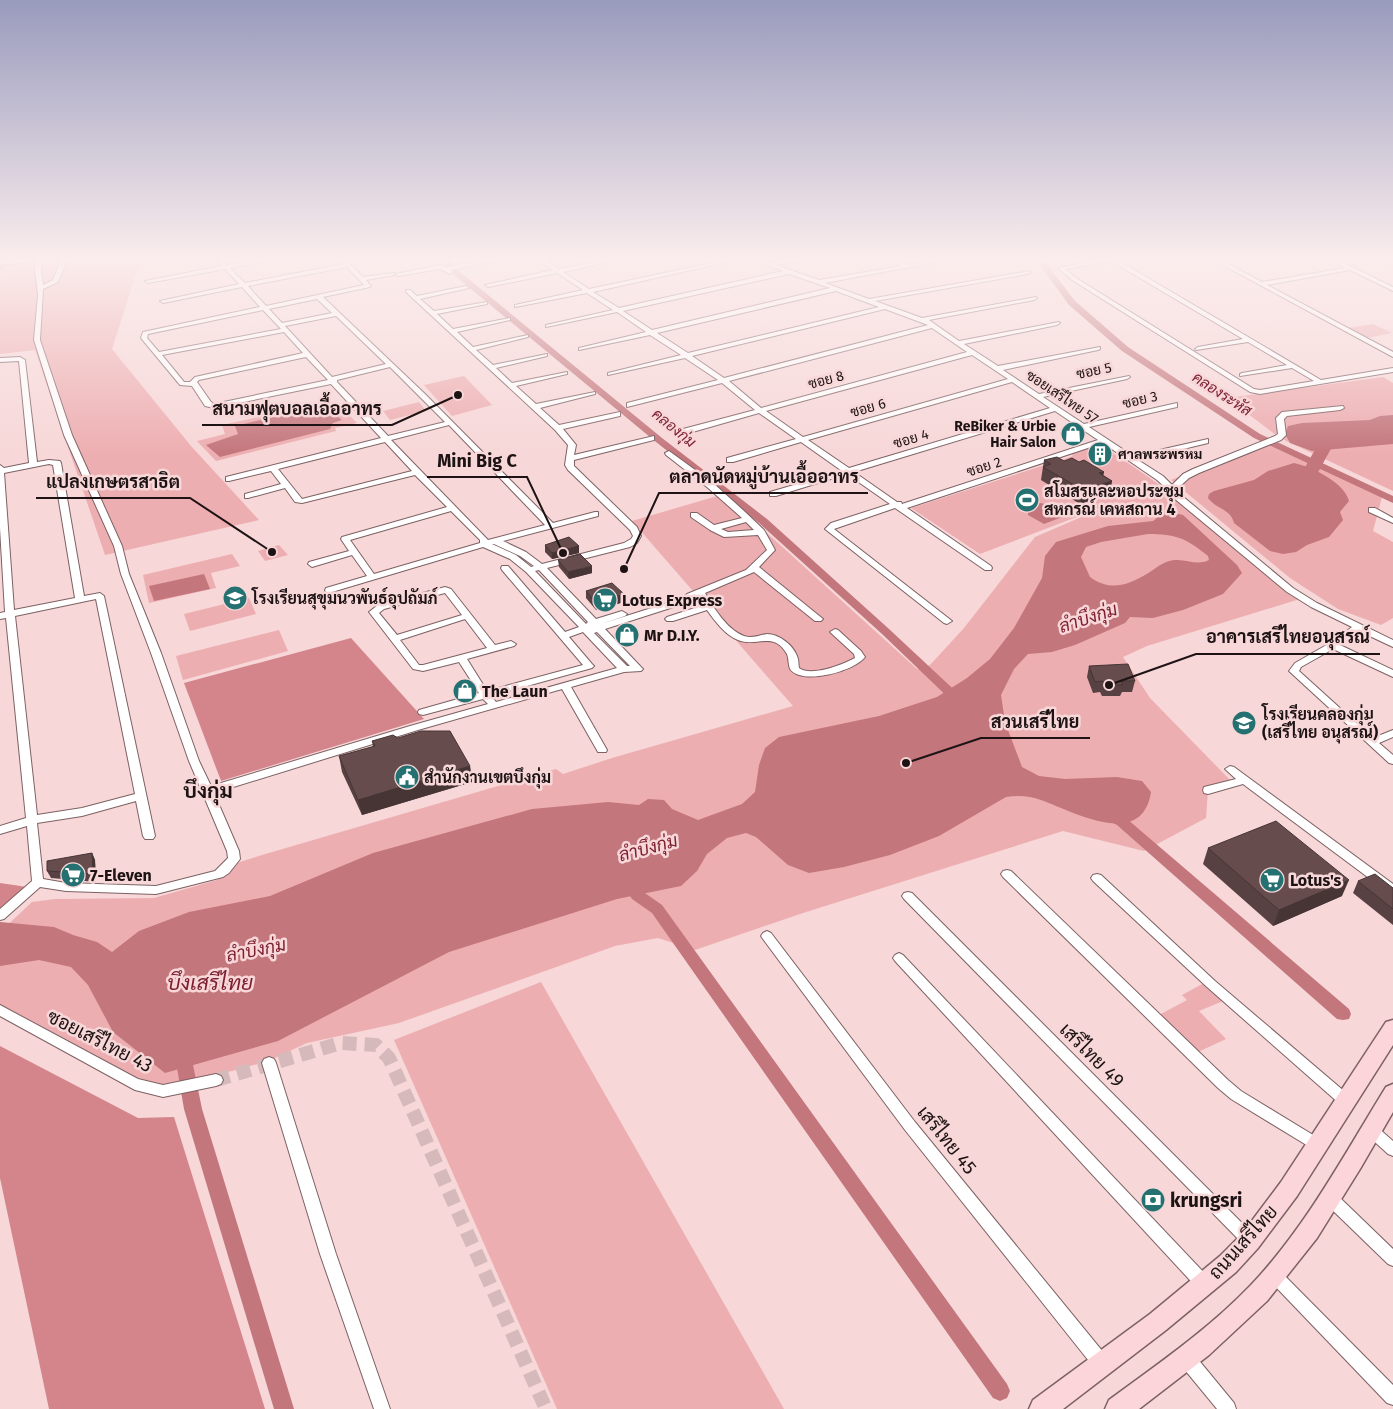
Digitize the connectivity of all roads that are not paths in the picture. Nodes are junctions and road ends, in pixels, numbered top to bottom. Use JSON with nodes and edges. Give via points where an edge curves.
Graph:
{"nodes":[{"id":1,"x":38,"y":324,"type":"edge"},
{"id":2,"x":192,"y":324,"type":"edge"},
{"id":3,"x":279,"y":324,"type":"edge"},
{"id":4,"x":296,"y":324,"type":"edge"},
{"id":5,"x":347,"y":324,"type":"edge"},
{"id":6,"x":445,"y":324,"type":"edge"},
{"id":7,"x":489,"y":324,"type":"edge"},
{"id":8,"x":558,"y":324,"type":"edge"},
{"id":9,"x":639,"y":324,"type":"edge"},
{"id":10,"x":686,"y":324,"type":"edge"},
{"id":11,"x":814,"y":324,"type":"edge"},
{"id":12,"x":928,"y":324,"type":"edge"},
{"id":13,"x":1053,"y":324,"type":"edge"},
{"id":14,"x":1145,"y":324,"type":"edge"},
{"id":15,"x":1221,"y":324,"type":"edge"},
{"id":16,"x":1336,"y":324,"type":"edge"},
{"id":17,"x":548,"y":326,"type":"dead end"},
{"id":18,"x":932,"y":326,"type":"junction"},
{"id":19,"x":282,"y":327,"type":"junction"},
{"id":20,"x":452,"y":331,"type":"junction"},
{"id":21,"x":652,"y":332,"type":"junction"},
{"id":22,"x":526,"y":336,"type":"dead end"},
{"id":23,"x":1248,"y":340,"type":"junction"},
{"id":24,"x":957,"y":343,"type":"junction"},
{"id":25,"x":471,"y":348,"type":"junction"},
{"id":26,"x":1098,"y":348,"type":"dead end"},
{"id":27,"x":581,"y":349,"type":"dead end"},
{"id":28,"x":1198,"y":349,"type":"dead end"},
{"id":29,"x":971,"y":352,"type":"junction"},
{"id":30,"x":159,"y":354,"type":"junction"},
{"id":31,"x":309,"y":354,"type":"junction"},
{"id":32,"x":1393,"y":354,"type":"edge"},
{"id":33,"x":545,"y":355,"type":"dead end"},
{"id":34,"x":686,"y":355,"type":"junction"},
{"id":35,"x":0,"y":360,"type":"edge"},
{"id":36,"x":391,"y":365,"type":"junction"},
{"id":37,"x":1292,"y":366,"type":"junction"},
{"id":38,"x":491,"y":367,"type":"junction"},
{"id":39,"x":995,"y":369,"type":"junction"},
{"id":40,"x":1393,"y":370,"type":"edge"},
{"id":41,"x":564,"y":373,"type":"dead end"},
{"id":42,"x":610,"y":374,"type":"dead end"},
{"id":43,"x":1242,"y":375,"type":"dead end"},
{"id":44,"x":1127,"y":377,"type":"dead end"},
{"id":45,"x":333,"y":380,"type":"junction"},
{"id":46,"x":1012,"y":380,"type":"junction"},
{"id":47,"x":724,"y":381,"type":"junction"},
{"id":48,"x":1320,"y":382,"type":"junction"},
{"id":49,"x":193,"y":384,"type":"junction"},
{"id":50,"x":511,"y":385,"type":"junction"},
{"id":51,"x":593,"y":393,"type":"dead end"},
{"id":52,"x":1037,"y":396,"type":"junction"},
{"id":53,"x":630,"y":405,"type":"dead end"},
{"id":54,"x":1174,"y":405,"type":"dead end"},
{"id":55,"x":534,"y":407,"type":"junction"},
{"id":56,"x":1056,"y":408,"type":"junction"},
{"id":57,"x":1340,"y":408,"type":"dead end"},
{"id":58,"x":759,"y":410,"type":"junction"},
{"id":59,"x":616,"y":414,"type":"dead end"},
{"id":60,"x":449,"y":423,"type":"junction"},
{"id":61,"x":1083,"y":426,"type":"junction"},
{"id":62,"x":558,"y":428,"type":"junction"},
{"id":63,"x":686,"y":430,"type":"dead end"},
{"id":64,"x":650,"y":438,"type":"dead end"},
{"id":65,"x":386,"y":439,"type":"junction"},
{"id":66,"x":803,"y":439,"type":"junction"},
{"id":67,"x":1102,"y":441,"type":"junction"},
{"id":68,"x":1204,"y":441,"type":"dead end"},
{"id":69,"x":1111,"y":448,"type":"junction"},
{"id":70,"x":669,"y":453,"type":"dead end"},
{"id":71,"x":1131,"y":458,"type":"junction"},
{"id":72,"x":570,"y":459,"type":"junction"},
{"id":73,"x":730,"y":460,"type":"dead end"},
{"id":74,"x":33,"y":464,"type":"junction"},
{"id":75,"x":0,"y":467,"type":"edge"},
{"id":76,"x":273,"y":468,"type":"junction"},
{"id":77,"x":0,"y":471,"type":"edge"},
{"id":78,"x":848,"y":471,"type":"junction"},
{"id":79,"x":417,"y":472,"type":"junction"},
{"id":80,"x":229,"y":479,"type":"dead end"},
{"id":81,"x":287,"y":486,"type":"junction"},
{"id":82,"x":1173,"y":493,"type":"junction"},
{"id":83,"x":772,"y":494,"type":"dead end"},
{"id":84,"x":248,"y":496,"type":"dead end"},
{"id":85,"x":900,"y":505,"type":"junction"},
{"id":86,"x":452,"y":508,"type":"junction"},
{"id":87,"x":1372,"y":510,"type":"dead end"},
{"id":88,"x":595,"y":514,"type":"dead end"},
{"id":89,"x":694,"y":515,"type":"dead end"},
{"id":90,"x":746,"y":519,"type":"junction"},
{"id":91,"x":1393,"y":521,"type":"edge"},
{"id":92,"x":550,"y":526,"type":"junction"},
{"id":93,"x":713,"y":528,"type":"junction"},
{"id":94,"x":761,"y":532,"type":"junction"},
{"id":95,"x":484,"y":541,"type":"junction"},
{"id":96,"x":495,"y":541,"type":"junction"},
{"id":97,"x":353,"y":552,"type":"junction"},
{"id":98,"x":312,"y":564,"type":"dead end"},
{"id":99,"x":541,"y":567,"type":"junction"},
{"id":100,"x":505,"y":568,"type":"dead end"},
{"id":101,"x":755,"y":568,"type":"junction"},
{"id":102,"x":988,"y":568,"type":"dead end"},
{"id":103,"x":529,"y":570,"type":"junction"},
{"id":104,"x":372,"y":577,"type":"junction"},
{"id":105,"x":329,"y":590,"type":"dead end"},
{"id":106,"x":700,"y":592,"type":"junction"},
{"id":107,"x":80,"y":599,"type":"junction"},
{"id":108,"x":575,"y":602,"type":"junction"},
{"id":109,"x":564,"y":605,"type":"junction"},
{"id":110,"x":708,"y":607,"type":"junction"},
{"id":111,"x":10,"y":614,"type":"junction"},
{"id":112,"x":0,"y":616,"type":"edge"},
{"id":113,"x":467,"y":616,"type":"junction"},
{"id":114,"x":670,"y":619,"type":"dead end"},
{"id":115,"x":818,"y":620,"type":"dead end"},
{"id":116,"x":947,"y":621,"type":"dead end"},
{"id":117,"x":591,"y":627,"type":"junction"},
{"id":118,"x":1358,"y":627,"type":"junction"},
{"id":119,"x":835,"y":632,"type":"dead end"},
{"id":120,"x":564,"y":635,"type":"junction"},
{"id":121,"x":394,"y":639,"type":"junction"},
{"id":122,"x":511,"y":644,"type":"dead end"},
{"id":123,"x":1393,"y":644,"type":"edge"},
{"id":124,"x":1333,"y":645,"type":"junction"},
{"id":125,"x":493,"y":649,"type":"junction"},
{"id":126,"x":461,"y":658,"type":"junction"},
{"id":127,"x":624,"y":669,"type":"junction"},
{"id":128,"x":1393,"y":674,"type":"edge"},
{"id":129,"x":565,"y":686,"type":"junction"},
{"id":130,"x":485,"y":695,"type":"junction"},
{"id":131,"x":494,"y":705,"type":"junction"},
{"id":132,"x":423,"y":712,"type":"dead end"},
{"id":133,"x":1393,"y":733,"type":"edge"},
{"id":134,"x":1372,"y":742,"type":"junction"},
{"id":135,"x":602,"y":750,"type":"dead end"},
{"id":136,"x":1393,"y":761,"type":"edge"},
{"id":137,"x":1230,"y":769,"type":"dead end"},
{"id":138,"x":1243,"y":780,"type":"junction"},
{"id":139,"x":208,"y":790,"type":"junction"},
{"id":140,"x":1208,"y":790,"type":"dead end"},
{"id":141,"x":142,"y":796,"type":"junction"},
{"id":142,"x":32,"y":820,"type":"junction"},
{"id":143,"x":0,"y":830,"type":"edge"},
{"id":144,"x":149,"y":836,"type":"dead end"},
{"id":145,"x":1007,"y":874,"type":"dead end"},
{"id":146,"x":1097,"y":878,"type":"dead end"},
{"id":147,"x":38,"y":882,"type":"junction"},
{"id":148,"x":1393,"y":890,"type":"edge"},
{"id":149,"x":908,"y":896,"type":"dead end"},
{"id":150,"x":0,"y":916,"type":"edge"},
{"id":151,"x":767,"y":936,"type":"dead end"},
{"id":152,"x":898,"y":958,"type":"dead end"},
{"id":153,"x":0,"y":1010,"type":"edge"},
{"id":154,"x":1393,"y":1028,"type":"edge"},
{"id":155,"x":269,"y":1063,"type":"dead end"},
{"id":156,"x":216,"y":1080,"type":"tunnel mouth"},
{"id":157,"x":1393,"y":1093,"type":"edge"},
{"id":158,"x":1346,"y":1101,"type":"junction"},
{"id":159,"x":1371,"y":1130,"type":"junction"},
{"id":160,"x":1318,"y":1145,"type":"junction"},
{"id":161,"x":1393,"y":1150,"type":"edge"},
{"id":162,"x":1330,"y":1198,"type":"junction"},
{"id":163,"x":1250,"y":1241,"type":"junction"},
{"id":164,"x":1393,"y":1259,"type":"edge"},
{"id":165,"x":1275,"y":1276,"type":"junction"},
{"id":166,"x":1205,"y":1285,"type":"junction"},
{"id":167,"x":1185,"y":1358,"type":"junction"},
{"id":168,"x":1103,"y":1364,"type":"junction"},
{"id":169,"x":1393,"y":1396,"type":"edge"},
{"id":170,"x":1124,"y":1407,"type":"edge"},
{"id":171,"x":382,"y":1409,"type":"edge"},
{"id":172,"x":1042,"y":1409,"type":"edge"},
{"id":173,"x":1228,"y":1409,"type":"edge"}],
"edges":[{"from":1,"to":139,"type":"street","via":[[37,340],[68,435],[118,546],[125,574],[194,761]]},
{"from":2,"to":30,"type":"street","via":[[145,334],[144,338]]},
{"from":3,"to":19,"type":"street"},
{"from":4,"to":19,"type":"street"},
{"from":5,"to":36,"type":"street"},
{"from":6,"to":20,"type":"street"},
{"from":7,"to":20,"type":"street"},
{"from":8,"to":17,"type":"street"},
{"from":9,"to":21,"type":"street"},
{"from":10,"to":21,"type":"street"},
{"from":11,"to":34,"type":"street"},
{"from":12,"to":18,"type":"street","name":"ซอยเสรีไทย 57"},
{"from":13,"to":24,"type":"street"},
{"from":14,"to":48,"type":"street","via":[[1249,390],[1260,392]]},
{"from":15,"to":23,"type":"street"},
{"from":16,"to":32,"type":"street"},
{"from":18,"to":24,"type":"street","name":"ซอยเสรีไทย 57"},
{"from":18,"to":47,"type":"street"},
{"from":19,"to":30,"type":"street"},
{"from":19,"to":31,"type":"street"},
{"from":20,"to":25,"type":"street"},
{"from":21,"to":27,"type":"street"},
{"from":21,"to":34,"type":"street"},
{"from":22,"to":25,"type":"street"},
{"from":23,"to":28,"type":"street"},
{"from":23,"to":37,"type":"street"},
{"from":24,"to":29,"type":"street","name":"ซอยเสรีไทย 57"},
{"from":25,"to":38,"type":"street"},
{"from":26,"to":39,"type":"street"},
{"from":29,"to":39,"type":"street","name":"ซอยเสรีไทย 57"},
{"from":29,"to":58,"type":"street","name":"ซอย 8"},
{"from":30,"to":49,"type":"street","via":[[182,384]]},
{"from":31,"to":45,"type":"street"},
{"from":31,"to":49,"type":"street","via":[[197,378]]},
{"from":33,"to":38,"type":"street"},
{"from":34,"to":42,"type":"street"},
{"from":34,"to":47,"type":"street"},
{"from":35,"to":74,"type":"street","via":[[22,360]]},
{"from":36,"to":45,"type":"street"},
{"from":36,"to":60,"type":"street"},
{"from":37,"to":43,"type":"street"},
{"from":37,"to":48,"type":"street"},
{"from":38,"to":50,"type":"street"},
{"from":39,"to":46,"type":"street","name":"ซอยเสรีไทย 57"},
{"from":40,"to":48,"type":"street"},
{"from":41,"to":50,"type":"street"},
{"from":44,"to":52,"type":"street","name":"ซอย 5"},
{"from":45,"to":49,"type":"street","via":[[214,406],[208,404]]},
{"from":45,"to":65,"type":"street"},
{"from":46,"to":52,"type":"street","name":"ซอยเสรีไทย 57"},
{"from":46,"to":66,"type":"street","name":"ซอย 6"},
{"from":47,"to":53,"type":"street"},
{"from":47,"to":58,"type":"street"},
{"from":50,"to":55,"type":"street"},
{"from":51,"to":55,"type":"street"},
{"from":52,"to":56,"type":"street","name":"ซอยเสรีไทย 57"},
{"from":54,"to":61,"type":"street","name":"ซอย 3"},
{"from":55,"to":62,"type":"street"},
{"from":56,"to":61,"type":"street","name":"ซอยเสรีไทย 57"},
{"from":56,"to":78,"type":"street","name":"ซอย 4"},
{"from":57,"to":82,"type":"street","via":[[1285,414],[1280,418],[1282,435],[1278,438],[1186,476]]},
{"from":58,"to":63,"type":"street","name":"ซอย 8"},
{"from":58,"to":66,"type":"street"},
{"from":59,"to":62,"type":"street"},
{"from":60,"to":65,"type":"street"},
{"from":60,"to":92,"type":"street"},
{"from":61,"to":67,"type":"street","name":"ซอยเสรีไทย 57"},
{"from":62,"to":72,"type":"street","via":[[572,445]]},
{"from":64,"to":72,"type":"street"},
{"from":65,"to":76,"type":"street"},
{"from":65,"to":79,"type":"street"},
{"from":66,"to":73,"type":"street","name":"ซอย 6"},
{"from":66,"to":78,"type":"street"},
{"from":67,"to":69,"type":"street","name":"ซอยเสรีไทย 57"},
{"from":67,"to":85,"type":"street","name":"ซอย 2"},
{"from":68,"to":71,"type":"street"},
{"from":69,"to":71,"type":"street","name":"ซอยเสรีไทย 57"},
{"from":69,"to":82,"type":"street","name":"ซอยเสรีไทย 57"},
{"from":70,"to":90,"type":"street"},
{"from":71,"to":82,"type":"street","name":"ซอยเสรีไทย 57"},
{"from":72,"to":99,"type":"street","via":[[571,468],[634,529],[637,536],[627,545]]},
{"from":74,"to":77,"type":"street"},
{"from":74,"to":107,"type":"street","via":[[57,463]]},
{"from":75,"to":77,"type":"street"},
{"from":76,"to":80,"type":"street"},
{"from":76,"to":81,"type":"street"},
{"from":77,"to":111,"type":"street"},
{"from":78,"to":83,"type":"street","name":"ซอย 4"},
{"from":78,"to":85,"type":"street"},
{"from":79,"to":81,"type":"street","via":[[307,501],[298,500]]},
{"from":79,"to":86,"type":"street"},
{"from":81,"to":84,"type":"street"},
{"from":82,"to":118,"type":"street","name":"ซอยเสรีไทย 57","via":[[1290,590],[1314,606]]},
{"from":85,"to":102,"type":"street"},
{"from":85,"to":116,"type":"street","name":"ซอย 2","via":[[829,528]]},
{"from":86,"to":95,"type":"street"},
{"from":86,"to":97,"type":"street","via":[[347,537],[345,539]]},
{"from":87,"to":91,"type":"street"},
{"from":88,"to":92,"type":"street"},
{"from":89,"to":93,"type":"street"},
{"from":90,"to":93,"type":"street"},
{"from":90,"to":94,"type":"street"},
{"from":92,"to":96,"type":"street"},
{"from":93,"to":94,"type":"street","via":[[727,535]]},
{"from":94,"to":101,"type":"street","via":[[771,550]]},
{"from":95,"to":96,"type":"street"},
{"from":95,"to":103,"type":"street"},
{"from":95,"to":104,"type":"street"},
{"from":96,"to":99,"type":"street"},
{"from":97,"to":98,"type":"street"},
{"from":97,"to":104,"type":"street"},
{"from":99,"to":103,"type":"street"},
{"from":99,"to":108,"type":"street"},
{"from":100,"to":120,"type":"street"},
{"from":101,"to":106,"type":"street"},
{"from":101,"to":115,"type":"street"},
{"from":103,"to":109,"type":"street"},
{"from":104,"to":105,"type":"street"},
{"from":106,"to":110,"type":"street"},
{"from":106,"to":117,"type":"street","via":[[686,600]]},
{"from":107,"to":111,"type":"street"},
{"from":107,"to":141,"type":"street","via":[[98,595],[101,598]]},
{"from":108,"to":109,"type":"street"},
{"from":108,"to":117,"type":"street"},
{"from":109,"to":117,"type":"street"},
{"from":110,"to":114,"type":"street"},
{"from":110,"to":119,"type":"street","via":[[741,638],[769,637],[778,640],[791,653],[794,668],[801,674],[812,675],[858,660],[858,653]]},
{"from":111,"to":112,"type":"street"},
{"from":111,"to":142,"type":"street"},
{"from":113,"to":121,"type":"street"},
{"from":113,"to":121,"type":"street","via":[[445,590],[377,609],[375,614]]},
{"from":113,"to":125,"type":"street"},
{"from":117,"to":120,"type":"street"},
{"from":117,"to":127,"type":"street"},
{"from":117,"to":127,"type":"street","via":[[638,669]]},
{"from":118,"to":123,"type":"street","name":"ซอยเสรีไทย 57"},
{"from":118,"to":124,"type":"street"},
{"from":120,"to":130,"type":"street","via":[[590,665],[588,668]]},
{"from":121,"to":126,"type":"street","via":[[419,668]]},
{"from":122,"to":125,"type":"street"},
{"from":124,"to":128,"type":"street"},
{"from":124,"to":134,"type":"street","via":[[1298,665],[1294,671]]},
{"from":125,"to":126,"type":"street"},
{"from":126,"to":130,"type":"street"},
{"from":127,"to":129,"type":"street"},
{"from":129,"to":131,"type":"street"},
{"from":129,"to":135,"type":"street"},
{"from":130,"to":131,"type":"street"},
{"from":130,"to":132,"type":"street"},
{"from":131,"to":139,"type":"street"},
{"from":133,"to":134,"type":"street"},
{"from":134,"to":136,"type":"street"},
{"from":137,"to":138,"type":"street"},
{"from":138,"to":140,"type":"street"},
{"from":138,"to":148,"type":"street"},
{"from":139,"to":147,"type":"street","via":[[234,859],[218,874],[156,890],[66,887]]},
{"from":141,"to":142,"type":"street","via":[[82,812]]},
{"from":141,"to":144,"type":"street"},
{"from":142,"to":143,"type":"street"},
{"from":142,"to":147,"type":"street"},
{"from":145,"to":160,"type":"street","via":[[1223,1084]]},
{"from":146,"to":158,"type":"street","via":[[1211,984]]},
{"from":147,"to":150,"type":"street"},
{"from":149,"to":163,"type":"street","name":"เสรีไทย 49"},
{"from":151,"to":168,"type":"street","name":"เสรีไทย 45","via":[[910,1126]]},
{"from":152,"to":166,"type":"street"},
{"from":153,"to":156,"type":"street","name":"ซอยเสรีไทย 43","via":[[135,1084],[163,1091]]},
{"from":154,"to":158,"type":"main road","name":"ถนนเสรีไทย"},
{"from":155,"to":171,"type":"street","via":[[328,1254]]},
{"from":157,"to":159,"type":"main road"},
{"from":158,"to":160,"type":"main road","name":"ถนนเสรีไทย"},
{"from":159,"to":161,"type":"street"},
{"from":159,"to":162,"type":"main road"},
{"from":160,"to":163,"type":"main road","name":"ถนนเสรีไทย"},
{"from":162,"to":164,"type":"street"},
{"from":162,"to":165,"type":"main road"},
{"from":163,"to":166,"type":"main road","name":"ถนนเสรีไทย"},
{"from":165,"to":167,"type":"main road","via":[[1246,1306]]},
{"from":165,"to":169,"type":"street"},
{"from":166,"to":168,"type":"main road","name":"ถนนเสรีไทย"},
{"from":167,"to":170,"type":"main road"},
{"from":167,"to":173,"type":"street"},
{"from":168,"to":172,"type":"main road","name":"ถนนเสรีไทย"}]}
